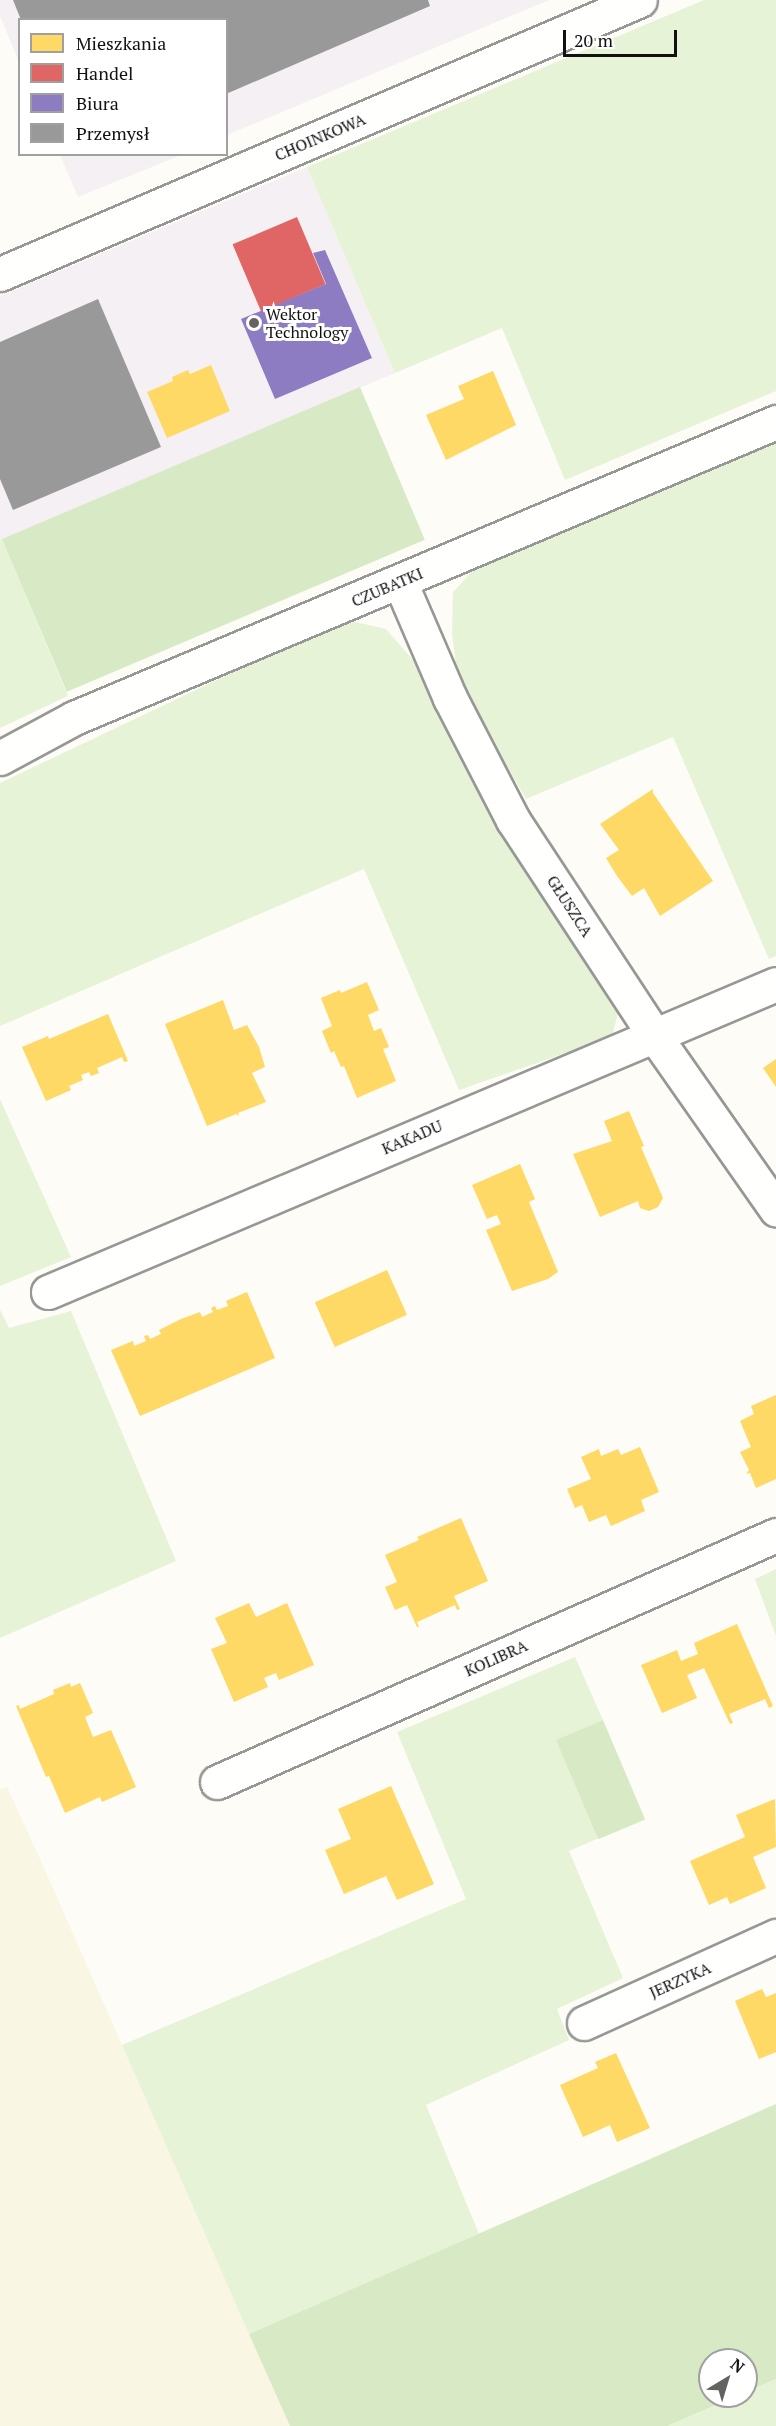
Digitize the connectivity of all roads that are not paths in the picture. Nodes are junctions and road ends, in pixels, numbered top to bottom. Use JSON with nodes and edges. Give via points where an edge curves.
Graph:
{"nodes":[{"id":1,"x":640,"y":0,"type":"edge"},
{"id":2,"x":0,"y":274,"type":"edge"},
{"id":3,"x":776,"y":422,"type":"edge"},
{"id":4,"x":400,"y":582,"type":"junction"},
{"id":5,"x":0,"y":758,"type":"edge"},
{"id":6,"x":776,"y":984,"type":"edge"},
{"id":7,"x":654,"y":1035,"type":"junction"},
{"id":8,"x":776,"y":1209,"type":"edge"},
{"id":9,"x":48,"y":1292,"type":"dead end"},
{"id":10,"x":776,"y":1535,"type":"edge"},
{"id":11,"x":217,"y":1782,"type":"dead end"},
{"id":12,"x":776,"y":1936,"type":"edge"},
{"id":13,"x":584,"y":2024,"type":"dead end"}],
"edges":[{"from":1,"to":2,"type":"street","name":"CHOINKOWA"},
{"from":3,"to":4,"type":"street","name":"CZUBATKI"},
{"from":4,"to":5,"type":"street","name":"CZUBATKI","via":[[74,718]]},
{"from":4,"to":7,"type":"street","name":"GŁUSZCA","via":[[450,698],[513,820]]},
{"from":6,"to":7,"type":"street","name":"KAKADU"},
{"from":7,"to":8,"type":"street","name":"GŁUSZCA"},
{"from":7,"to":9,"type":"street","name":"KAKADU"},
{"from":10,"to":11,"type":"street","name":"KOLIBRA"},
{"from":12,"to":13,"type":"street","name":"JERZYKA"}]}
